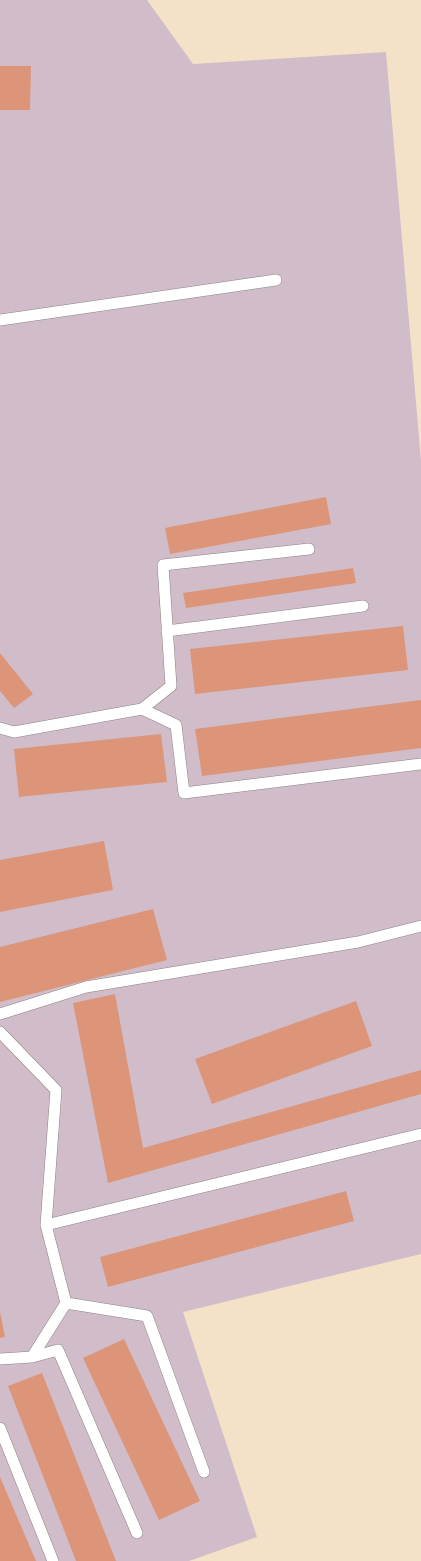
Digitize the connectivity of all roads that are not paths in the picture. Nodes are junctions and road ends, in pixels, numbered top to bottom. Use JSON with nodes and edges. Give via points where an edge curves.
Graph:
{"nodes":[{"id":1,"x":276,"y":280,"type":"dead end"},
{"id":2,"x":0,"y":320,"type":"edge"},
{"id":3,"x":309,"y":549,"type":"dead end"},
{"id":4,"x":363,"y":606,"type":"dead end"},
{"id":5,"x":167,"y":630,"type":"junction"},
{"id":6,"x":142,"y":708,"type":"junction"},
{"id":7,"x":0,"y":728,"type":"edge"},
{"id":8,"x":421,"y":764,"type":"edge"},
{"id":9,"x":421,"y":926,"type":"edge"},
{"id":10,"x":0,"y":1014,"type":"edge"},
{"id":11,"x":0,"y":1032,"type":"edge"},
{"id":12,"x":421,"y":1134,"type":"edge"},
{"id":13,"x":46,"y":1225,"type":"junction"},
{"id":14,"x":66,"y":1303,"type":"junction"},
{"id":15,"x":32,"y":1357,"type":"junction"},
{"id":16,"x":0,"y":1359,"type":"edge"},
{"id":17,"x":0,"y":1428,"type":"edge"},
{"id":18,"x":204,"y":1472,"type":"dead end"},
{"id":19,"x":137,"y":1533,"type":"dead end"},
{"id":20,"x":53,"y":1561,"type":"edge"}],
"edges":[{"from":1,"to":2,"type":"lane"},
{"from":3,"to":5,"type":"lane","via":[[163,565]]},
{"from":4,"to":5,"type":"lane"},
{"from":5,"to":6,"type":"lane","via":[[171,686]]},
{"from":6,"to":7,"type":"lane","via":[[14,732]]},
{"from":6,"to":8,"type":"lane","via":[[176,725],[184,793]]},
{"from":9,"to":10,"type":"lane","via":[[358,942],[86,987]]},
{"from":11,"to":13,"type":"lane","via":[[56,1090]]},
{"from":12,"to":13,"type":"lane"},
{"from":13,"to":14,"type":"lane"},
{"from":14,"to":15,"type":"lane"},
{"from":14,"to":18,"type":"lane","via":[[147,1316]]},
{"from":15,"to":16,"type":"lane"},
{"from":15,"to":19,"type":"lane","via":[[58,1350]]},
{"from":17,"to":20,"type":"lane"}]}
